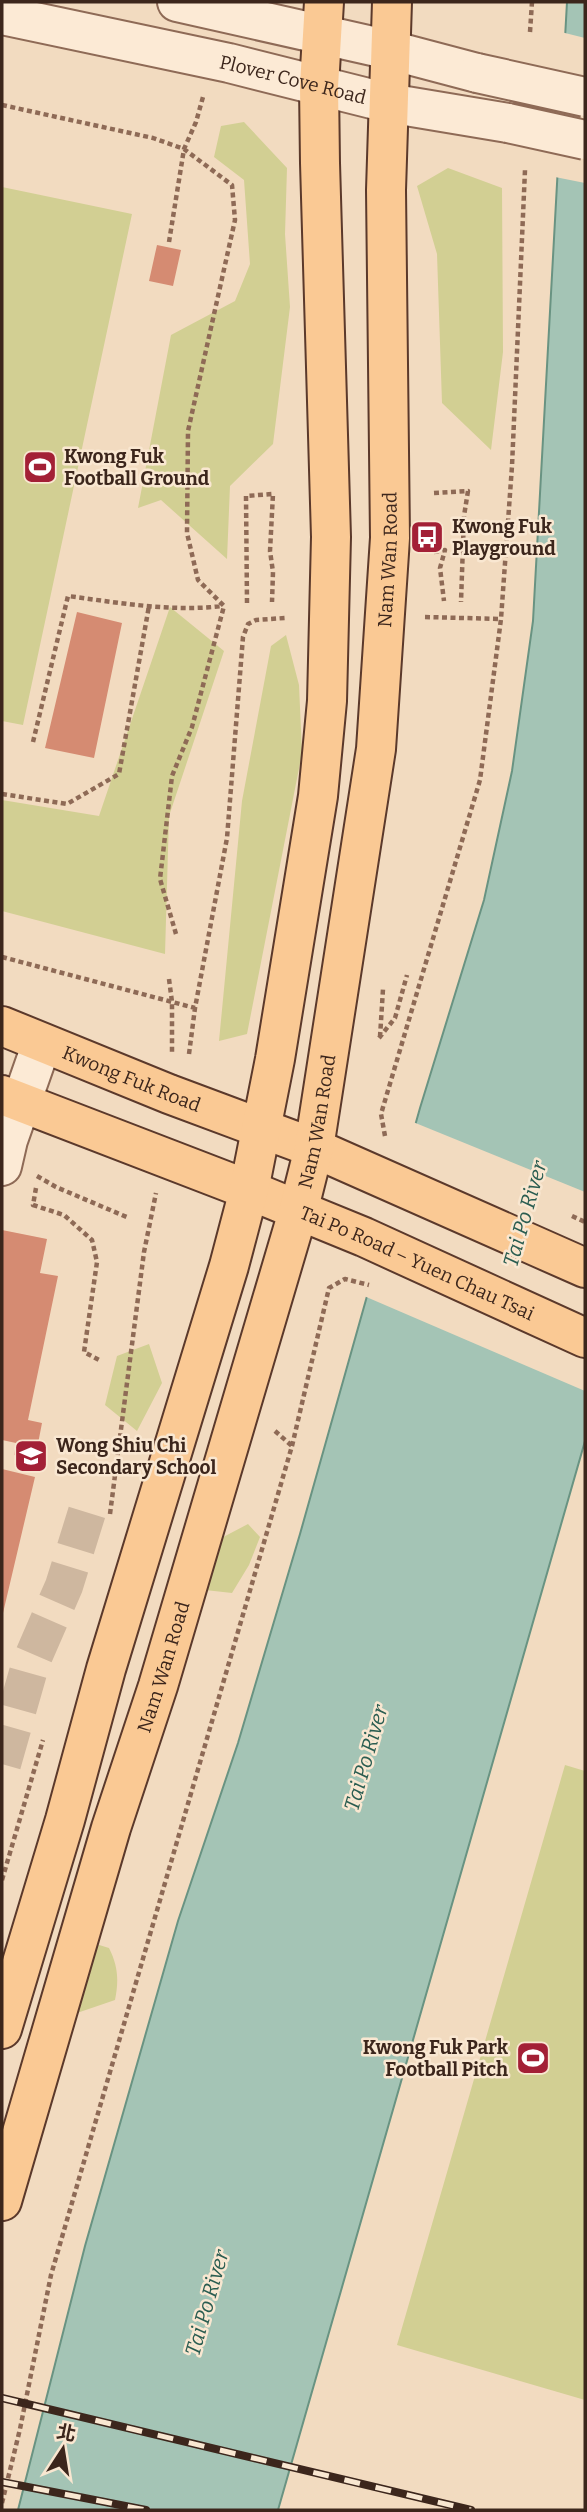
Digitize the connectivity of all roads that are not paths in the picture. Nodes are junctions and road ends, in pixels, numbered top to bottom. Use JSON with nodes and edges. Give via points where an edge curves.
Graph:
{"nodes":[{"id":1,"x":177,"y":2,"type":"edge"},
{"id":2,"x":392,"y":2,"type":"edge"},
{"id":3,"x":2,"y":15,"type":"edge"},
{"id":4,"x":322,"y":18,"type":"edge"},
{"id":5,"x":390,"y":50,"type":"junction"},
{"id":6,"x":319,"y":86,"type":"junction"},
{"id":7,"x":585,"y":97,"type":"edge"},
{"id":8,"x":388,"y":103,"type":"junction"},
{"id":9,"x":585,"y":140,"type":"edge"},
{"id":10,"x":2,"y":1026,"type":"edge"},
{"id":11,"x":42,"y":1043,"type":"junction"},
{"id":12,"x":12,"y":1099,"type":"edge"},
{"id":13,"x":263,"y":1128,"type":"junction"},
{"id":14,"x":314,"y":1148,"type":"junction"},
{"id":15,"x":2,"y":1167,"type":"edge"},
{"id":16,"x":249,"y":1190,"type":"junction"},
{"id":17,"x":298,"y":1212,"type":"junction"},
{"id":18,"x":585,"y":1268,"type":"edge"},
{"id":19,"x":585,"y":1338,"type":"edge"},
{"id":20,"x":2,"y":2029,"type":"edge"},
{"id":21,"x":2,"y":2201,"type":"edge"}],
"edges":[{"from":1,"to":4,"type":"street"},
{"from":2,"to":5,"type":"main road","name":"Nam Wan Road"},
{"from":3,"to":6,"type":"street","name":"Plover Cove Road"},
{"from":4,"to":5,"type":"street"},
{"from":4,"to":6,"type":"main road"},
{"from":5,"to":7,"type":"street","bridge":true},
{"from":5,"to":8,"type":"main road","name":"Nam Wan Road"},
{"from":6,"to":8,"type":"street","name":"Plover Cove Road"},
{"from":6,"to":13,"type":"main road","via":[[331,537],[327,701],[318,796]]},
{"from":8,"to":9,"type":"street","name":"Plover Cove Road","bridge":true},
{"from":8,"to":14,"type":"main road","name":"Nam Wan Road","via":[[390,538],[376,749]]},
{"from":10,"to":11,"type":"main road","name":"Kwong Fuk Road"},
{"from":11,"to":12,"type":"street"},
{"from":11,"to":13,"type":"main road","name":"Kwong Fuk Road"},
{"from":12,"to":15,"type":"street"},
{"from":12,"to":16,"type":"main road"},
{"from":13,"to":14,"type":"main road"},
{"from":13,"to":16,"type":"main road"},
{"from":14,"to":17,"type":"main road","name":"Nam Wan Road"},
{"from":14,"to":18,"type":"main road"},
{"from":16,"to":17,"type":"main road","name":"Tai Po Road – Yuen Chau Tsai"},
{"from":16,"to":20,"type":"main road"},
{"from":17,"to":19,"type":"main road","name":"Tai Po Road – Yuen Chau Tsai"},
{"from":17,"to":21,"type":"main road","name":"Nam Wan Road"}]}
